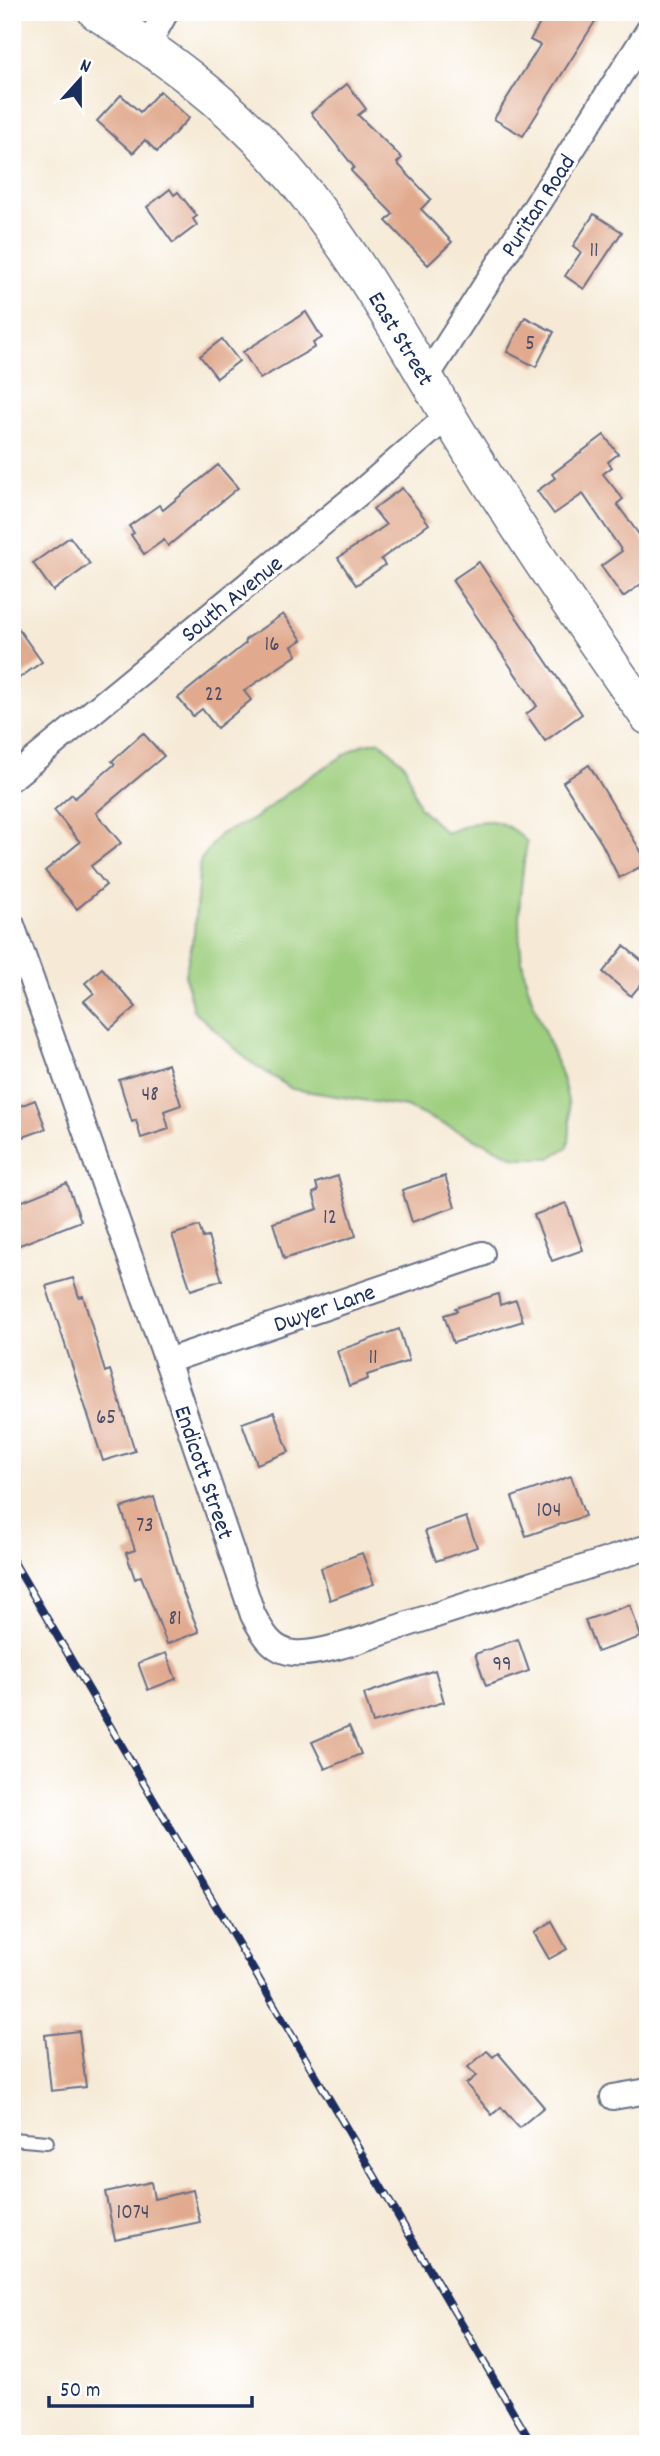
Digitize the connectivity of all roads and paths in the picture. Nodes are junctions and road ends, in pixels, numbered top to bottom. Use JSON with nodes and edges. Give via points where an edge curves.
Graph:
{"nodes":[{"id":1,"x":96,"y":12,"type":"edge"},
{"id":2,"x":166,"y":12,"type":"edge"},
{"id":3,"x":648,"y":31,"type":"edge"},
{"id":4,"x":147,"y":46,"type":"junction"},
{"id":5,"x":426,"y":379,"type":"junction"},
{"id":6,"x":448,"y":416,"type":"junction"},
{"id":7,"x":648,"y":717,"type":"edge"},
{"id":8,"x":12,"y":778,"type":"edge"},
{"id":9,"x":12,"y":925,"type":"edge"},
{"id":10,"x":482,"y":1254,"type":"dead end"},
{"id":11,"x":167,"y":1361,"type":"junction"},
{"id":12,"x":648,"y":1547,"type":"edge"},
{"id":13,"x":648,"y":2091,"type":"edge"},
{"id":14,"x":613,"y":2097,"type":"dead end"},
{"id":15,"x":12,"y":2139,"type":"edge"},
{"id":16,"x":47,"y":2142,"type":"dead end"}],
"edges":[{"from":1,"to":4,"type":"street","name":"East Street"},
{"from":2,"to":4,"type":"street"},
{"from":3,"to":5,"type":"street","name":"Puritan Road"},
{"from":4,"to":5,"type":"street","name":"East Street","via":[[222,104],[276,158],[367,279]]},
{"from":5,"to":6,"type":"street","name":"East Street"},
{"from":6,"to":7,"type":"street","name":"East Street"},
{"from":6,"to":8,"type":"street","name":"South Avenue"},
{"from":9,"to":11,"type":"street","name":"Endicott Street"},
{"from":10,"to":11,"type":"street","name":"Dwyer Lane"},
{"from":11,"to":12,"type":"street","name":"Endicott Street","via":[[253,1615],[275,1647],[307,1653]]},
{"from":13,"to":14,"type":"street"},
{"from":15,"to":16,"type":"lane"}]}
